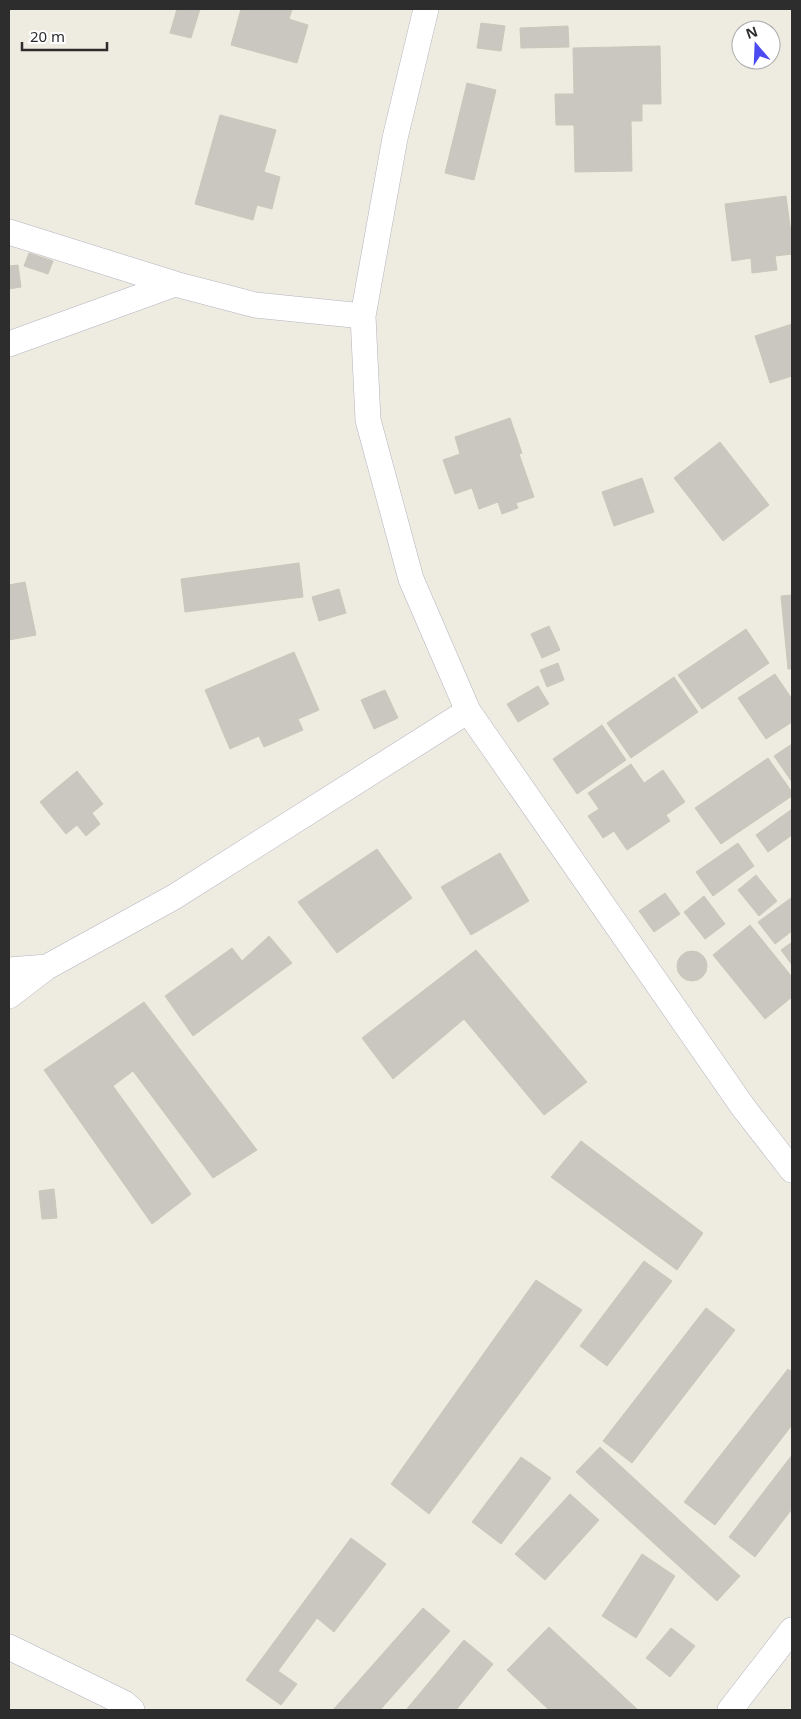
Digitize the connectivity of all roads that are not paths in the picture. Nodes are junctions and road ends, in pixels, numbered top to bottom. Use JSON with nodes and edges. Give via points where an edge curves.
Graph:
{"nodes":[{"id":1,"x":426,"y":9,"type":"edge"},
{"id":2,"x":9,"y":232,"type":"edge"},
{"id":3,"x":175,"y":284,"type":"junction"},
{"id":4,"x":363,"y":316,"type":"junction"},
{"id":5,"x":9,"y":344,"type":"edge"},
{"id":6,"x":468,"y":711,"type":"junction"},
{"id":7,"x":47,"y":967,"type":"junction"},
{"id":8,"x":9,"y":970,"type":"edge"},
{"id":9,"x":9,"y":996,"type":"edge"},
{"id":10,"x":792,"y":1170,"type":"edge"},
{"id":11,"x":792,"y":1630,"type":"edge"},
{"id":12,"x":9,"y":1647,"type":"edge"},
{"id":13,"x":132,"y":1710,"type":"edge"},
{"id":14,"x":730,"y":1710,"type":"edge"}],
"edges":[{"from":1,"to":4,"type":"street","via":[[395,138]]},
{"from":2,"to":3,"type":"street"},
{"from":3,"to":4,"type":"street","via":[[255,305]]},
{"from":3,"to":5,"type":"street"},
{"from":4,"to":6,"type":"street","via":[[368,420],[412,579]]},
{"from":6,"to":7,"type":"street","via":[[174,897]]},
{"from":6,"to":10,"type":"street","via":[[743,1107]]},
{"from":7,"to":8,"type":"street"},
{"from":7,"to":9,"type":"street"},
{"from":11,"to":14,"type":"street"},
{"from":12,"to":13,"type":"street"}]}
